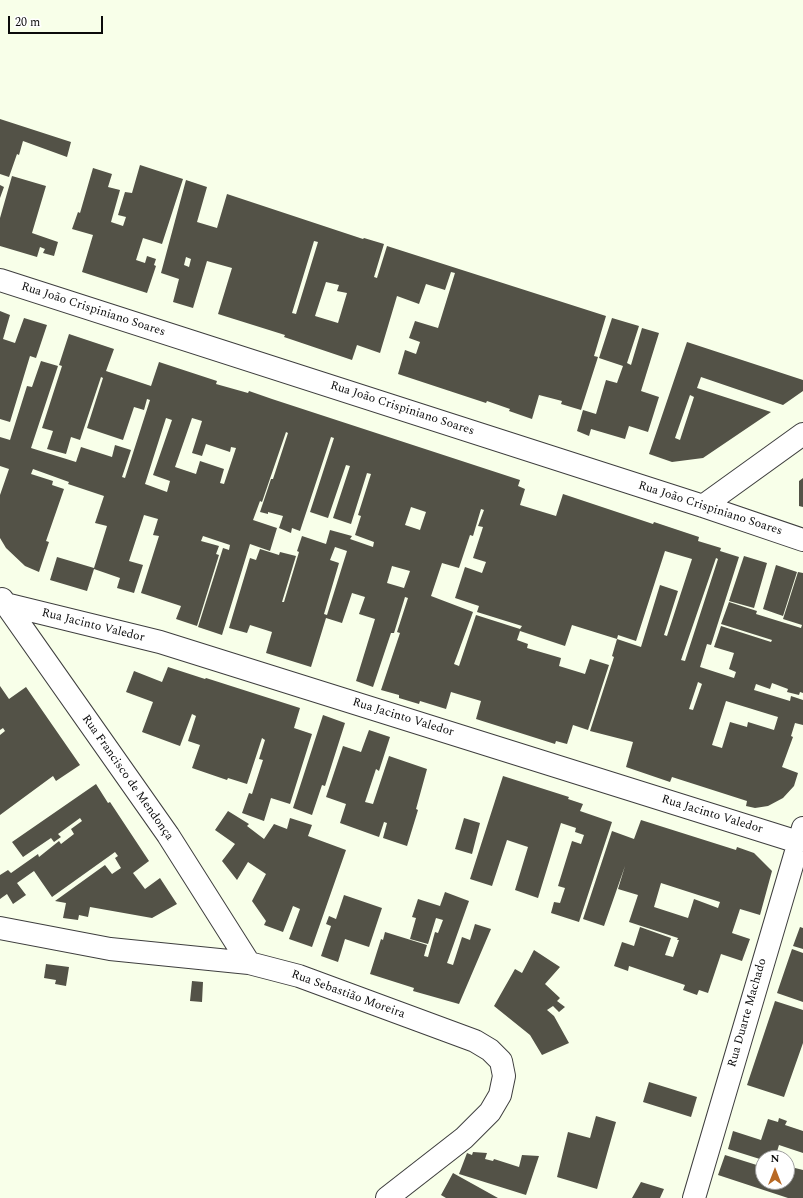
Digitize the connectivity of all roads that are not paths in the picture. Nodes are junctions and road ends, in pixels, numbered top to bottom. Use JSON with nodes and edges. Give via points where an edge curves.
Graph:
{"nodes":[{"id":1,"x":0,"y":280,"type":"edge"},
{"id":2,"x":803,"y":434,"type":"edge"},
{"id":3,"x":703,"y":506,"type":"junction"},
{"id":4,"x":803,"y":540,"type":"edge"},
{"id":5,"x":3,"y":600,"type":"edge"},
{"id":6,"x":801,"y":835,"type":"edge"},
{"id":7,"x":0,"y":928,"type":"edge"},
{"id":8,"x":249,"y":963,"type":"junction"},
{"id":9,"x":387,"y":1198,"type":"edge"},
{"id":10,"x":694,"y":1198,"type":"edge"}],
"edges":[{"from":1,"to":3,"type":"street","name":"Rua João Crispiniano Soares"},
{"from":2,"to":3,"type":"street"},
{"from":3,"to":4,"type":"street","name":"Rua João Crispiniano Soares"},
{"from":5,"to":6,"type":"street","name":"Rua Jacinto Valedor","via":[[160,642]]},
{"from":5,"to":8,"type":"street","name":"Rua Francisco de Mendonça","via":[[168,835]]},
{"from":6,"to":10,"type":"street","name":"Rua Duarte Machado"},
{"from":7,"to":8,"type":"street","name":"Rua Sebastião Moreira","via":[[110,949]]},
{"from":8,"to":9,"type":"street","name":"Rua Sebastião Moreira","via":[[299,976],[475,1041],[490,1050],[501,1061],[504,1076],[500,1094],[490,1112],[464,1138]]}]}
